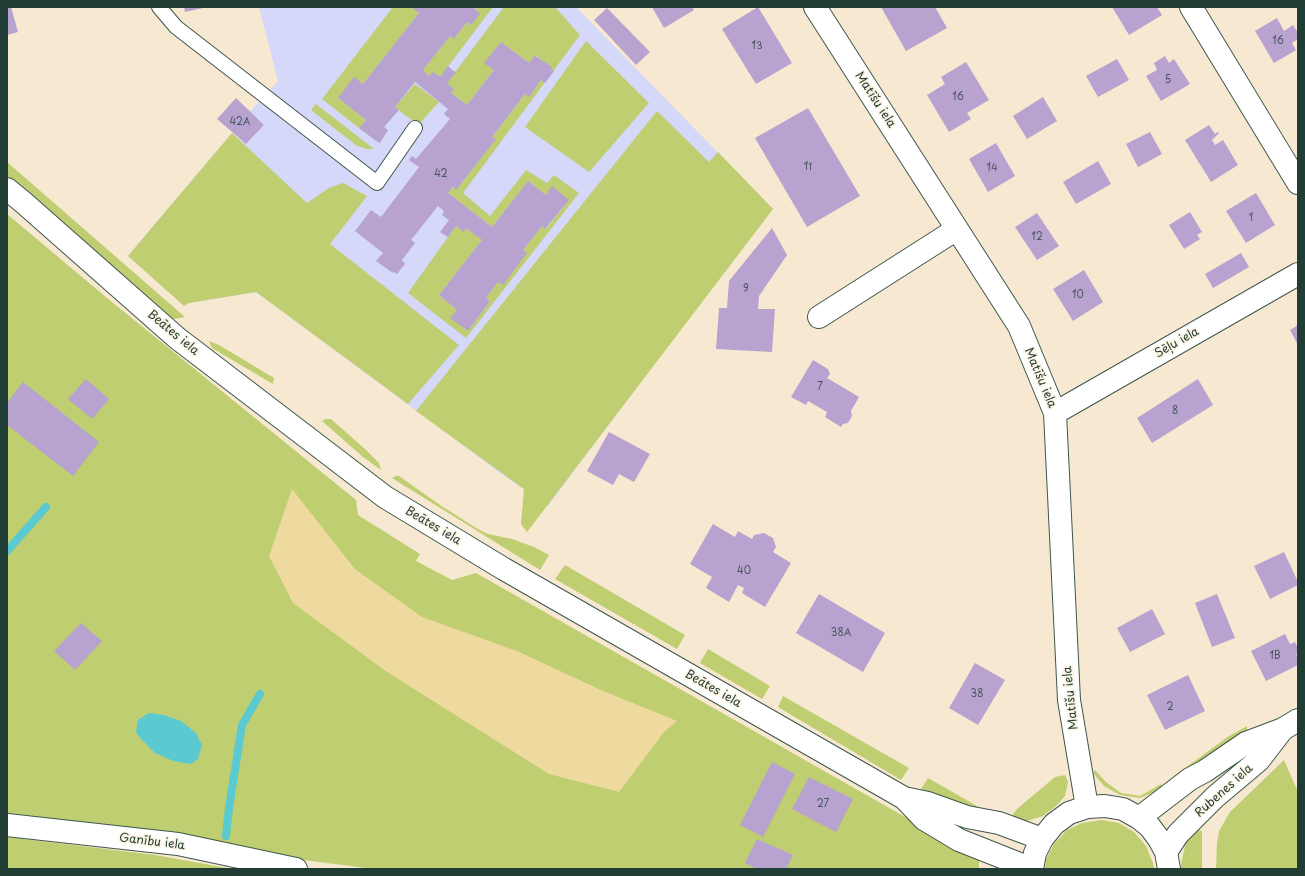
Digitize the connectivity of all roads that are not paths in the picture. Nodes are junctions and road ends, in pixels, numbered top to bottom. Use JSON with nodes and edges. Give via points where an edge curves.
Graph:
{"nodes":[{"id":1,"x":159,"y":7,"type":"edge"},
{"id":2,"x":815,"y":7,"type":"edge"},
{"id":3,"x":1191,"y":7,"type":"edge"},
{"id":4,"x":415,"y":128,"type":"dead end"},
{"id":5,"x":1298,"y":183,"type":"edge"},
{"id":6,"x":7,"y":189,"type":"edge"},
{"id":7,"x":957,"y":229,"type":"junction"},
{"id":8,"x":1298,"y":274,"type":"edge"},
{"id":9,"x":820,"y":317,"type":"dead end"},
{"id":10,"x":1055,"y":413,"type":"junction"},
{"id":11,"x":1290,"y":725,"type":"edge"},
{"id":12,"x":904,"y":798,"type":"junction"},
{"id":13,"x":1087,"y":807,"type":"junction"},
{"id":14,"x":1139,"y":818,"type":"junction"},
{"id":15,"x":7,"y":825,"type":"edge"},
{"id":16,"x":1042,"y":839,"type":"junction"},
{"id":17,"x":1167,"y":861,"type":"edge"},
{"id":18,"x":296,"y":869,"type":"edge"},
{"id":19,"x":1032,"y":869,"type":"edge"}],
"edges":[{"from":1,"to":4,"type":"lane","via":[[176,27],[377,183]]},
{"from":2,"to":7,"type":"street","name":"Matīšu iela"},
{"from":3,"to":5,"type":"street"},
{"from":6,"to":12,"type":"street","name":"Beātes iela","via":[[177,338],[385,497],[504,569]]},
{"from":7,"to":9,"type":"street"},
{"from":7,"to":10,"type":"street","name":"Matīšu iela","via":[[1019,326]]},
{"from":8,"to":10,"type":"street","name":"Sēļu iela"},
{"from":10,"to":13,"type":"street","name":"Matīšu iela","via":[[1069,700]]},
{"from":11,"to":14,"type":"street","name":"Rubenes iela","via":[[1246,743],[1190,779]]},
{"from":11,"to":17,"type":"street","name":"Rubenes iela","via":[[1259,760],[1215,797],[1178,834]]},
{"from":12,"to":16,"type":"street","name":"Beātes iela","via":[[928,803],[967,817],[999,823]]},
{"from":12,"to":19,"type":"street","name":"Beātes iela","via":[[924,819],[959,840]]},
{"from":13,"to":14,"type":"street","via":[[1117,808]]},
{"from":13,"to":16,"type":"street","via":[[1069,813],[1054,824]]},
{"from":14,"to":17,"type":"street","via":[[1159,839]]},
{"from":15,"to":18,"type":"street","name":"Ganību iela","via":[[178,844]]},
{"from":16,"to":19,"type":"street","via":[[1035,853]]}]}
